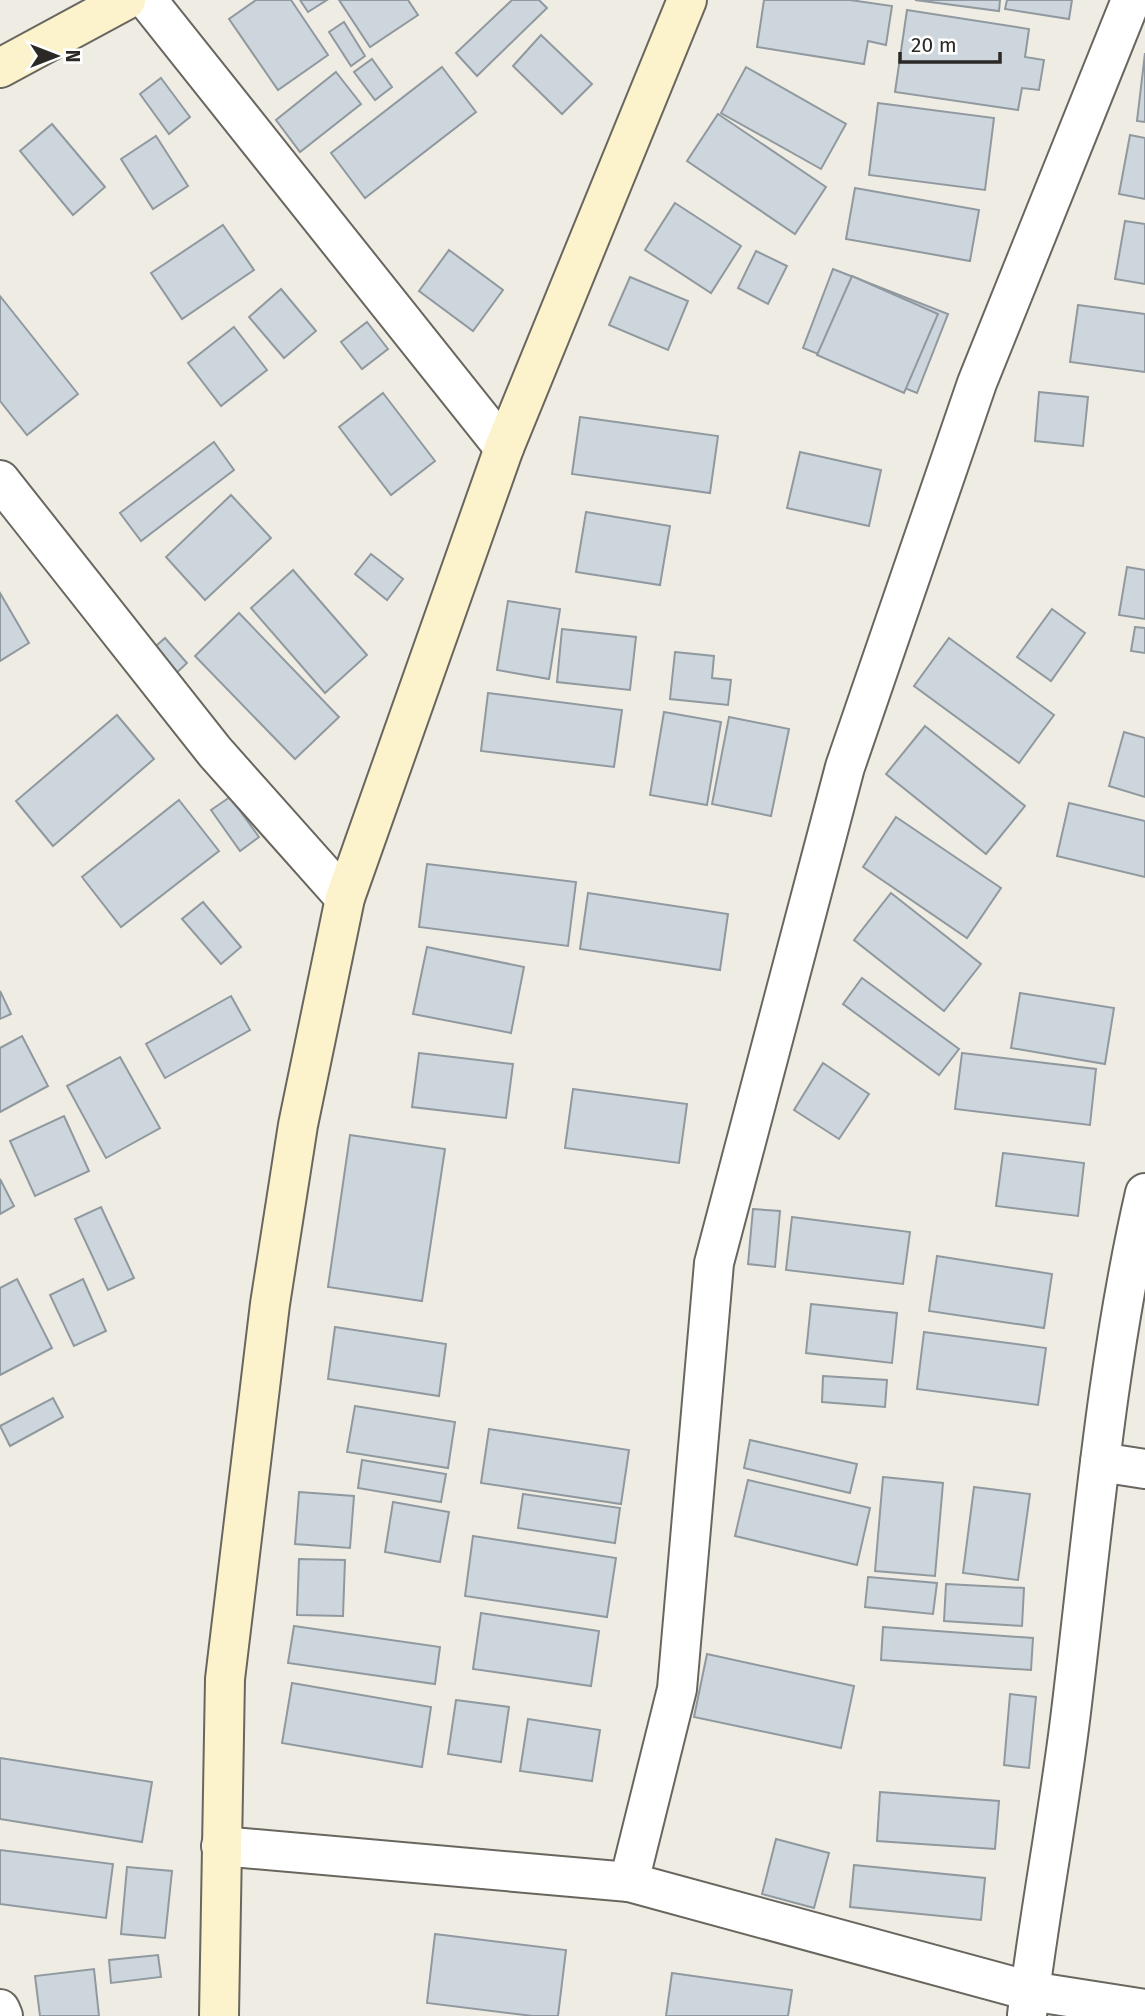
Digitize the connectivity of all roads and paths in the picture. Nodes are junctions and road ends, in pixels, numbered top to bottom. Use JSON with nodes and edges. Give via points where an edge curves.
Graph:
{"nodes":[{"id":1,"x":126,"y":0,"type":"edge"},
{"id":2,"x":147,"y":0,"type":"edge"},
{"id":3,"x":687,"y":0,"type":"edge"},
{"id":4,"x":1131,"y":0,"type":"edge"},
{"id":5,"x":0,"y":68,"type":"edge"},
{"id":6,"x":505,"y":448,"type":"junction"},
{"id":7,"x":0,"y":480,"type":"edge"},
{"id":8,"x":345,"y":898,"type":"junction"},
{"id":9,"x":1145,"y":1193,"type":"edge"},
{"id":10,"x":1100,"y":1462,"type":"junction"},
{"id":11,"x":1145,"y":1469,"type":"edge"},
{"id":12,"x":221,"y":1846,"type":"junction"},
{"id":13,"x":629,"y":1882,"type":"junction"},
{"id":14,"x":1029,"y":2003,"type":"edge"},
{"id":15,"x":0,"y":2009,"type":"edge"},
{"id":16,"x":1145,"y":2009,"type":"edge"},
{"id":17,"x":3,"y":2016,"type":"edge"},
{"id":18,"x":219,"y":2016,"type":"edge"}],
"edges":[{"from":1,"to":5,"type":"street"},
{"from":2,"to":6,"type":"street"},
{"from":3,"to":6,"type":"street"},
{"from":4,"to":13,"type":"street","via":[[977,383],[845,767],[714,1263],[677,1689]]},
{"from":6,"to":8,"type":"street"},
{"from":7,"to":8,"type":"street","via":[[215,752]]},
{"from":8,"to":12,"type":"street","via":[[298,1125],[270,1304],[225,1679]]},
{"from":9,"to":10,"type":"street","via":[[1130,1261]]},
{"from":10,"to":11,"type":"street"},
{"from":10,"to":14,"type":"street","via":[[1071,1716]]},
{"from":12,"to":13,"type":"street"},
{"from":12,"to":18,"type":"street"},
{"from":13,"to":14,"type":"street"},
{"from":14,"to":16,"type":"street"},
{"from":15,"to":17,"type":"street"}]}
